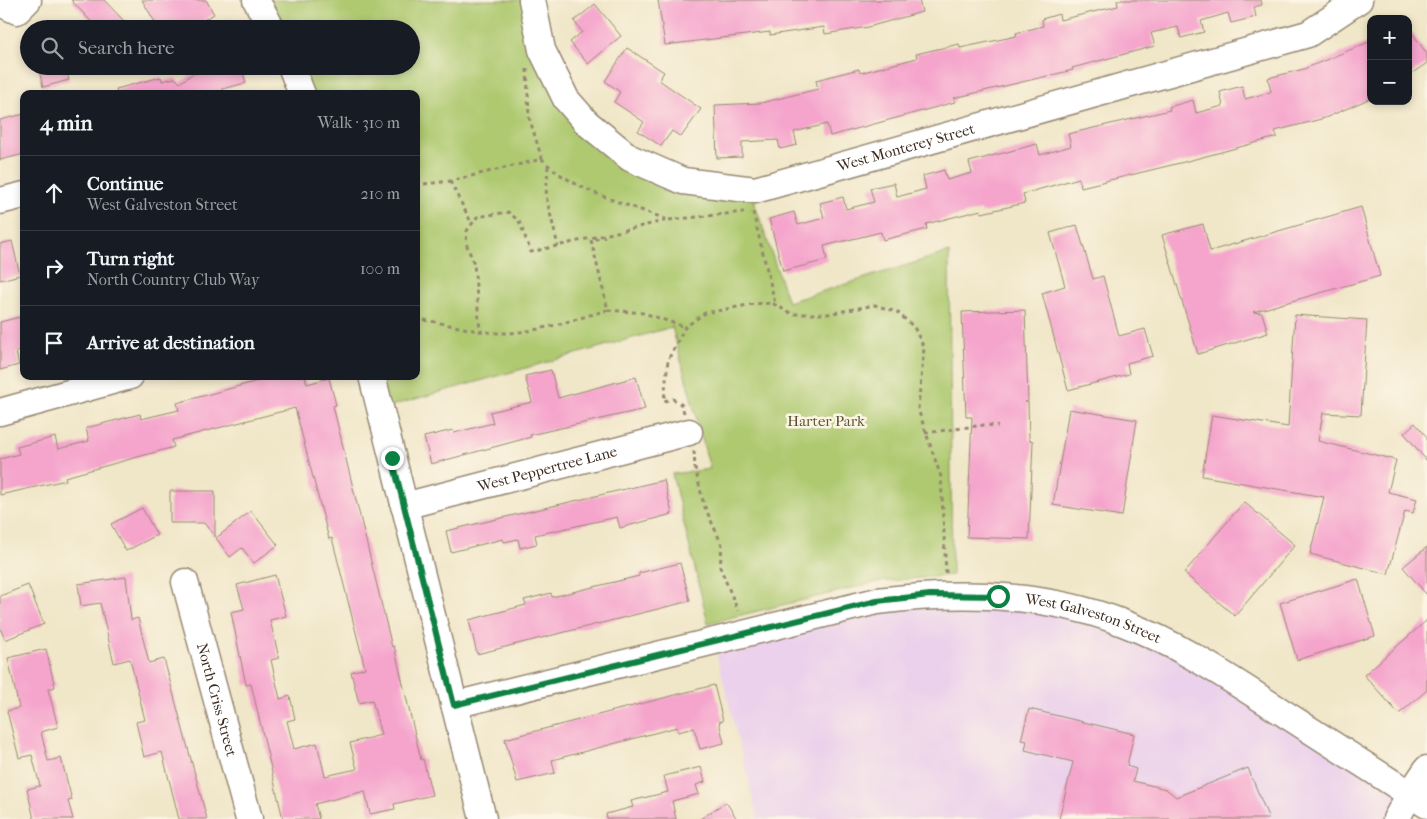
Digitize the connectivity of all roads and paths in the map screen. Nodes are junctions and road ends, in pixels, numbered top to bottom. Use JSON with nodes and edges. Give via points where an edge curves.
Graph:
{"nodes":[{"id":1,"x":28,"y":0,"type":"edge"},
{"id":2,"x":256,"y":0,"type":"edge"},
{"id":3,"x":532,"y":0,"type":"edge"},
{"id":4,"x":1359,"y":0,"type":"edge"},
{"id":5,"x":0,"y":3,"type":"edge"},
{"id":6,"x":267,"y":20,"type":"edge"},
{"id":7,"x":526,"y":64,"type":"dead end"},
{"id":8,"x":294,"y":75,"type":"edge"},
{"id":9,"x":300,"y":90,"type":"edge"},
{"id":10,"x":542,"y":159,"type":"junction"},
{"id":11,"x":548,"y":166,"type":"junction"},
{"id":12,"x":450,"y":181,"type":"junction"},
{"id":13,"x":420,"y":185,"type":"edge"},
{"id":14,"x":20,"y":196,"type":"edge"},
{"id":15,"x":0,"y":201,"type":"edge"},
{"id":16,"x":668,"y":220,"type":"junction"},
{"id":17,"x":471,"y":222,"type":"junction"},
{"id":18,"x":558,"y":246,"type":"junction"},
{"id":19,"x":775,"y":303,"type":"junction"},
{"id":20,"x":608,"y":310,"type":"junction"},
{"id":21,"x":420,"y":320,"type":"edge"},
{"id":22,"x":685,"y":327,"type":"junction"},
{"id":23,"x":480,"y":331,"type":"junction"},
{"id":24,"x":116,"y":380,"type":"edge"},
{"id":25,"x":373,"y":380,"type":"edge"},
{"id":26,"x":0,"y":412,"type":"edge"},
{"id":27,"x":998,"y":426,"type":"dead end"},
{"id":28,"x":690,"y":432,"type":"junction"},
{"id":29,"x":925,"y":433,"type":"junction"},
{"id":30,"x":404,"y":506,"type":"junction"},
{"id":31,"x":946,"y":573,"type":"dead end"},
{"id":32,"x":185,"y":582,"type":"dead end"},
{"id":33,"x":738,"y":611,"type":"dead end"},
{"id":34,"x":454,"y":705,"type":"junction"},
{"id":35,"x":1427,"y":769,"type":"edge"},
{"id":36,"x":1418,"y":799,"type":"edge"},
{"id":37,"x":249,"y":819,"type":"edge"},
{"id":38,"x":483,"y":819,"type":"edge"},
{"id":39,"x":1396,"y":819,"type":"edge"}],
"edges":[{"from":1,"to":5,"type":"street","via":[[16,11]]},
{"from":2,"to":6,"type":"street"},
{"from":3,"to":4,"type":"street","name":"West Monterey Street","via":[[542,50],[566,99],[587,123],[630,158],[684,181],[755,190],[1308,34]]},
{"from":7,"to":10,"type":"path","via":[[529,117]]},
{"from":8,"to":9,"type":"street"},
{"from":10,"to":11,"type":"path"},
{"from":10,"to":12,"type":"path"},
{"from":11,"to":16,"type":"path","via":[[557,175],[583,187]]},
{"from":11,"to":18,"type":"path","via":[[546,196]]},
{"from":12,"to":13,"type":"path"},
{"from":12,"to":17,"type":"path"},
{"from":14,"to":15,"type":"street"},
{"from":16,"to":18,"type":"path"},
{"from":16,"to":19,"type":"path","via":[[753,211]]},
{"from":16,"to":20,"type":"path","via":[[591,240]]},
{"from":17,"to":18,"type":"path","via":[[477,216],[508,212],[519,221],[531,252]]},
{"from":17,"to":23,"type":"path","via":[[466,243],[474,264]]},
{"from":19,"to":22,"type":"path","via":[[705,313]]},
{"from":19,"to":29,"type":"path","via":[[792,314],[828,314],[874,305],[897,312],[914,327],[924,348],[918,409]]},
{"from":20,"to":22,"type":"path","via":[[644,313]]},
{"from":20,"to":23,"type":"path","via":[[526,331]]},
{"from":21,"to":23,"type":"path"},
{"from":22,"to":28,"type":"path","via":[[668,360],[664,401],[674,399],[682,405]]},
{"from":24,"to":26,"type":"street"},
{"from":25,"to":30,"type":"street"},
{"from":27,"to":29,"type":"path"},
{"from":28,"to":30,"type":"street","name":"West Peppertree Lane"},
{"from":28,"to":33,"type":"path","via":[[699,486],[722,546],[720,567]]},
{"from":29,"to":31,"type":"path","via":[[941,477]]},
{"from":30,"to":34,"type":"street"},
{"from":32,"to":37,"type":"street","name":"North Criss Street"},
{"from":34,"to":36,"type":"street","name":"West Galveston Street","via":[[877,601],[930,595],[998,596],[1077,609],[1122,622],[1156,637],[1202,662]]},
{"from":34,"to":38,"type":"street"},
{"from":35,"to":36,"type":"street"},
{"from":36,"to":39,"type":"street"}]}
